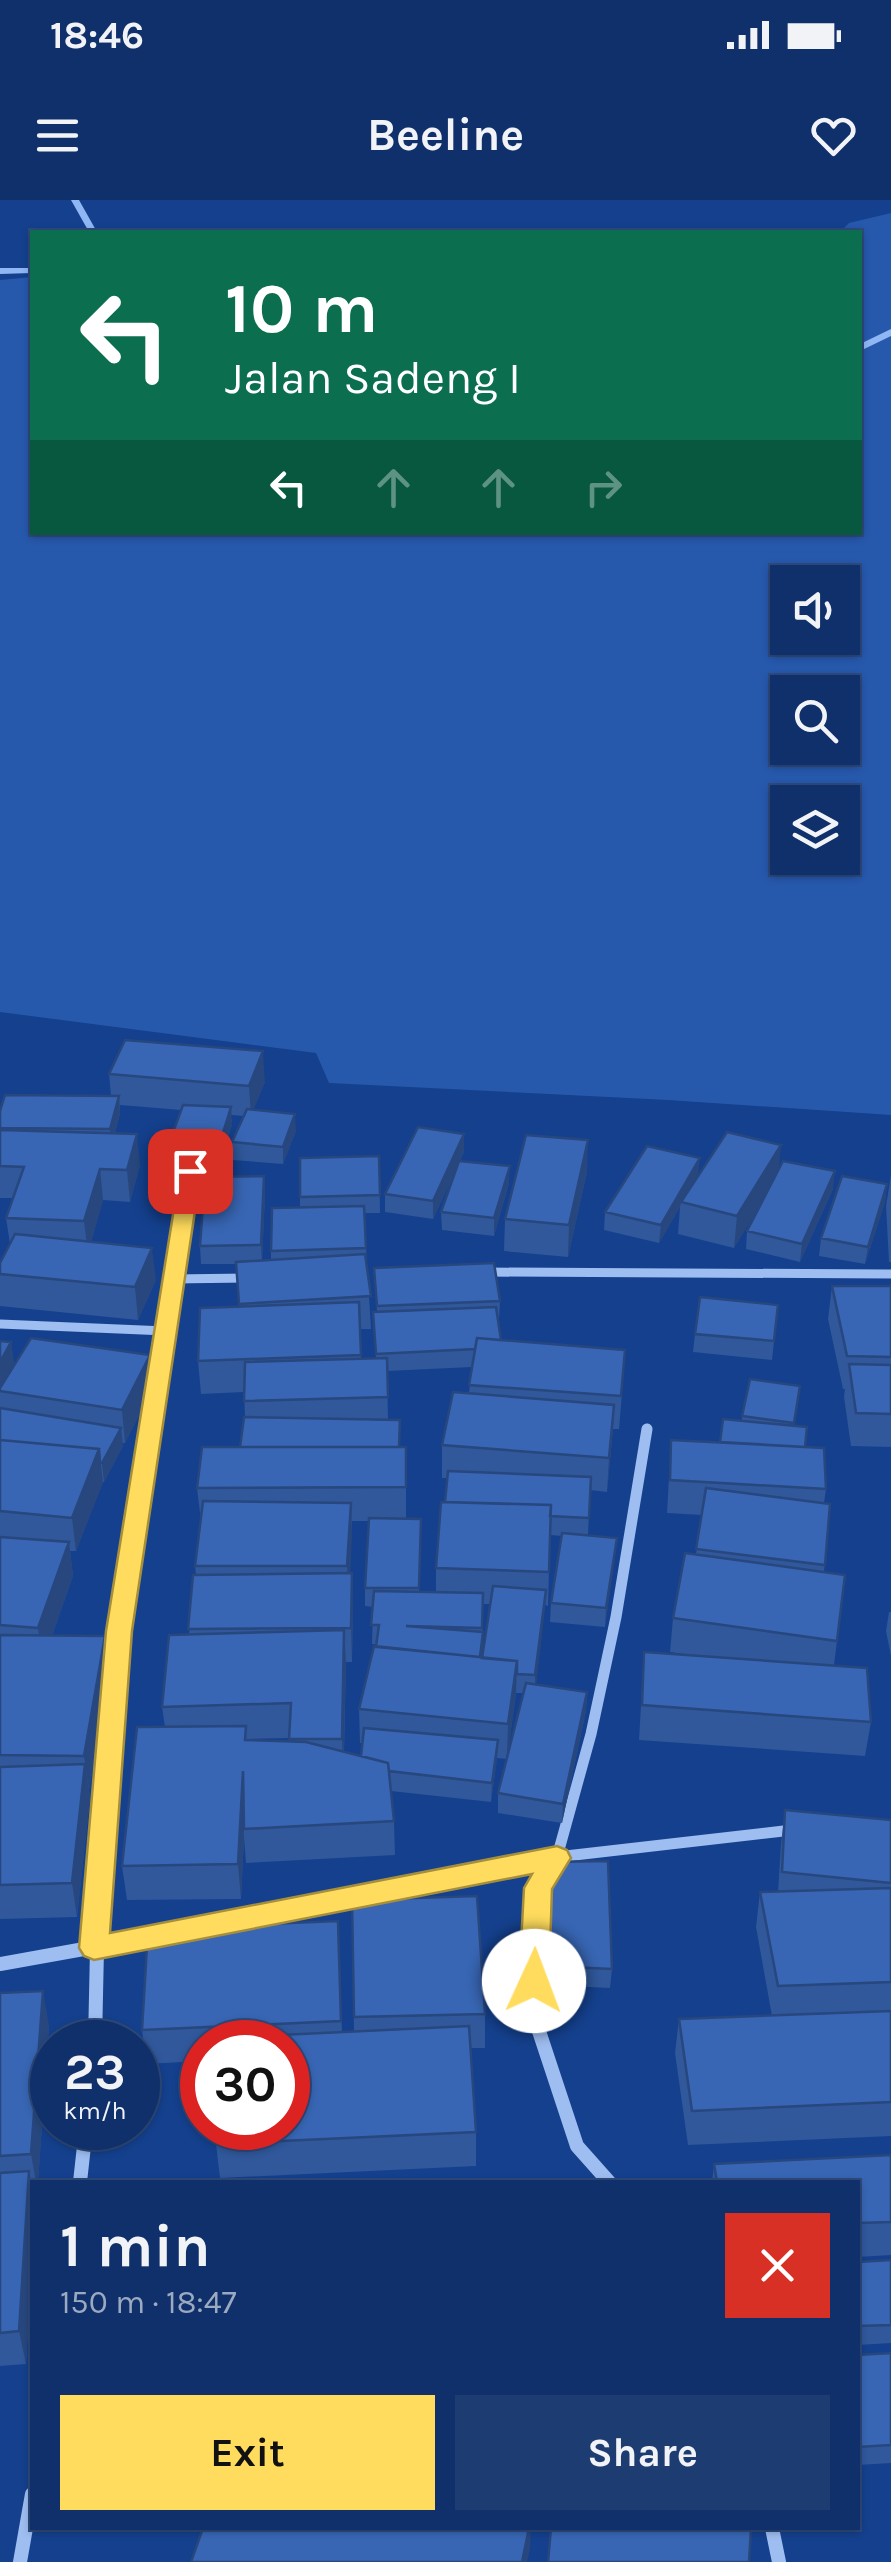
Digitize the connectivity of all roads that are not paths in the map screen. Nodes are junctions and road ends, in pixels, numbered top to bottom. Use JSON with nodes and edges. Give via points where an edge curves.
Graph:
{"nodes":[{"id":1,"x":190,"y":1171,"type":"dead end"},
{"id":2,"x":470,"y":1273,"type":"edge"},
{"id":3,"x":891,"y":1274,"type":"edge"},
{"id":4,"x":252,"y":1278,"type":"edge"},
{"id":5,"x":173,"y":1279,"type":"junction"},
{"id":6,"x":0,"y":1324,"type":"edge"},
{"id":7,"x":166,"y":1331,"type":"junction"},
{"id":8,"x":647,"y":1429,"type":"dead end"},
{"id":9,"x":808,"y":1828,"type":"edge"},
{"id":10,"x":557,"y":1858,"type":"junction"},
{"id":11,"x":94,"y":1948,"type":"junction"},
{"id":12,"x":0,"y":1964,"type":"edge"},
{"id":13,"x":95,"y":2020,"type":"edge"},
{"id":14,"x":84,"y":2150,"type":"edge"},
{"id":15,"x":80,"y":2180,"type":"edge"},
{"id":16,"x":607,"y":2180,"type":"edge"},
{"id":17,"x":30,"y":2505,"type":"edge"},
{"id":18,"x":772,"y":2530,"type":"edge"},
{"id":19,"x":20,"y":2562,"type":"edge"},
{"id":20,"x":780,"y":2562,"type":"edge"}],
"edges":[{"from":1,"to":5,"type":"street"},
{"from":2,"to":3,"type":"street"},
{"from":4,"to":5,"type":"street"},
{"from":5,"to":7,"type":"street"},
{"from":6,"to":7,"type":"street"},
{"from":7,"to":11,"type":"street","via":[[119,1631]]},
{"from":8,"to":10,"type":"street","via":[[602,1684]]},
{"from":9,"to":10,"type":"street"},
{"from":10,"to":11,"type":"street"},
{"from":10,"to":16,"type":"street","via":[[538,1888],[533,2013],[577,2146]]},
{"from":11,"to":12,"type":"street"},
{"from":11,"to":13,"type":"street"},
{"from":14,"to":15,"type":"street"},
{"from":17,"to":19,"type":"street"},
{"from":18,"to":20,"type":"street"}]}
